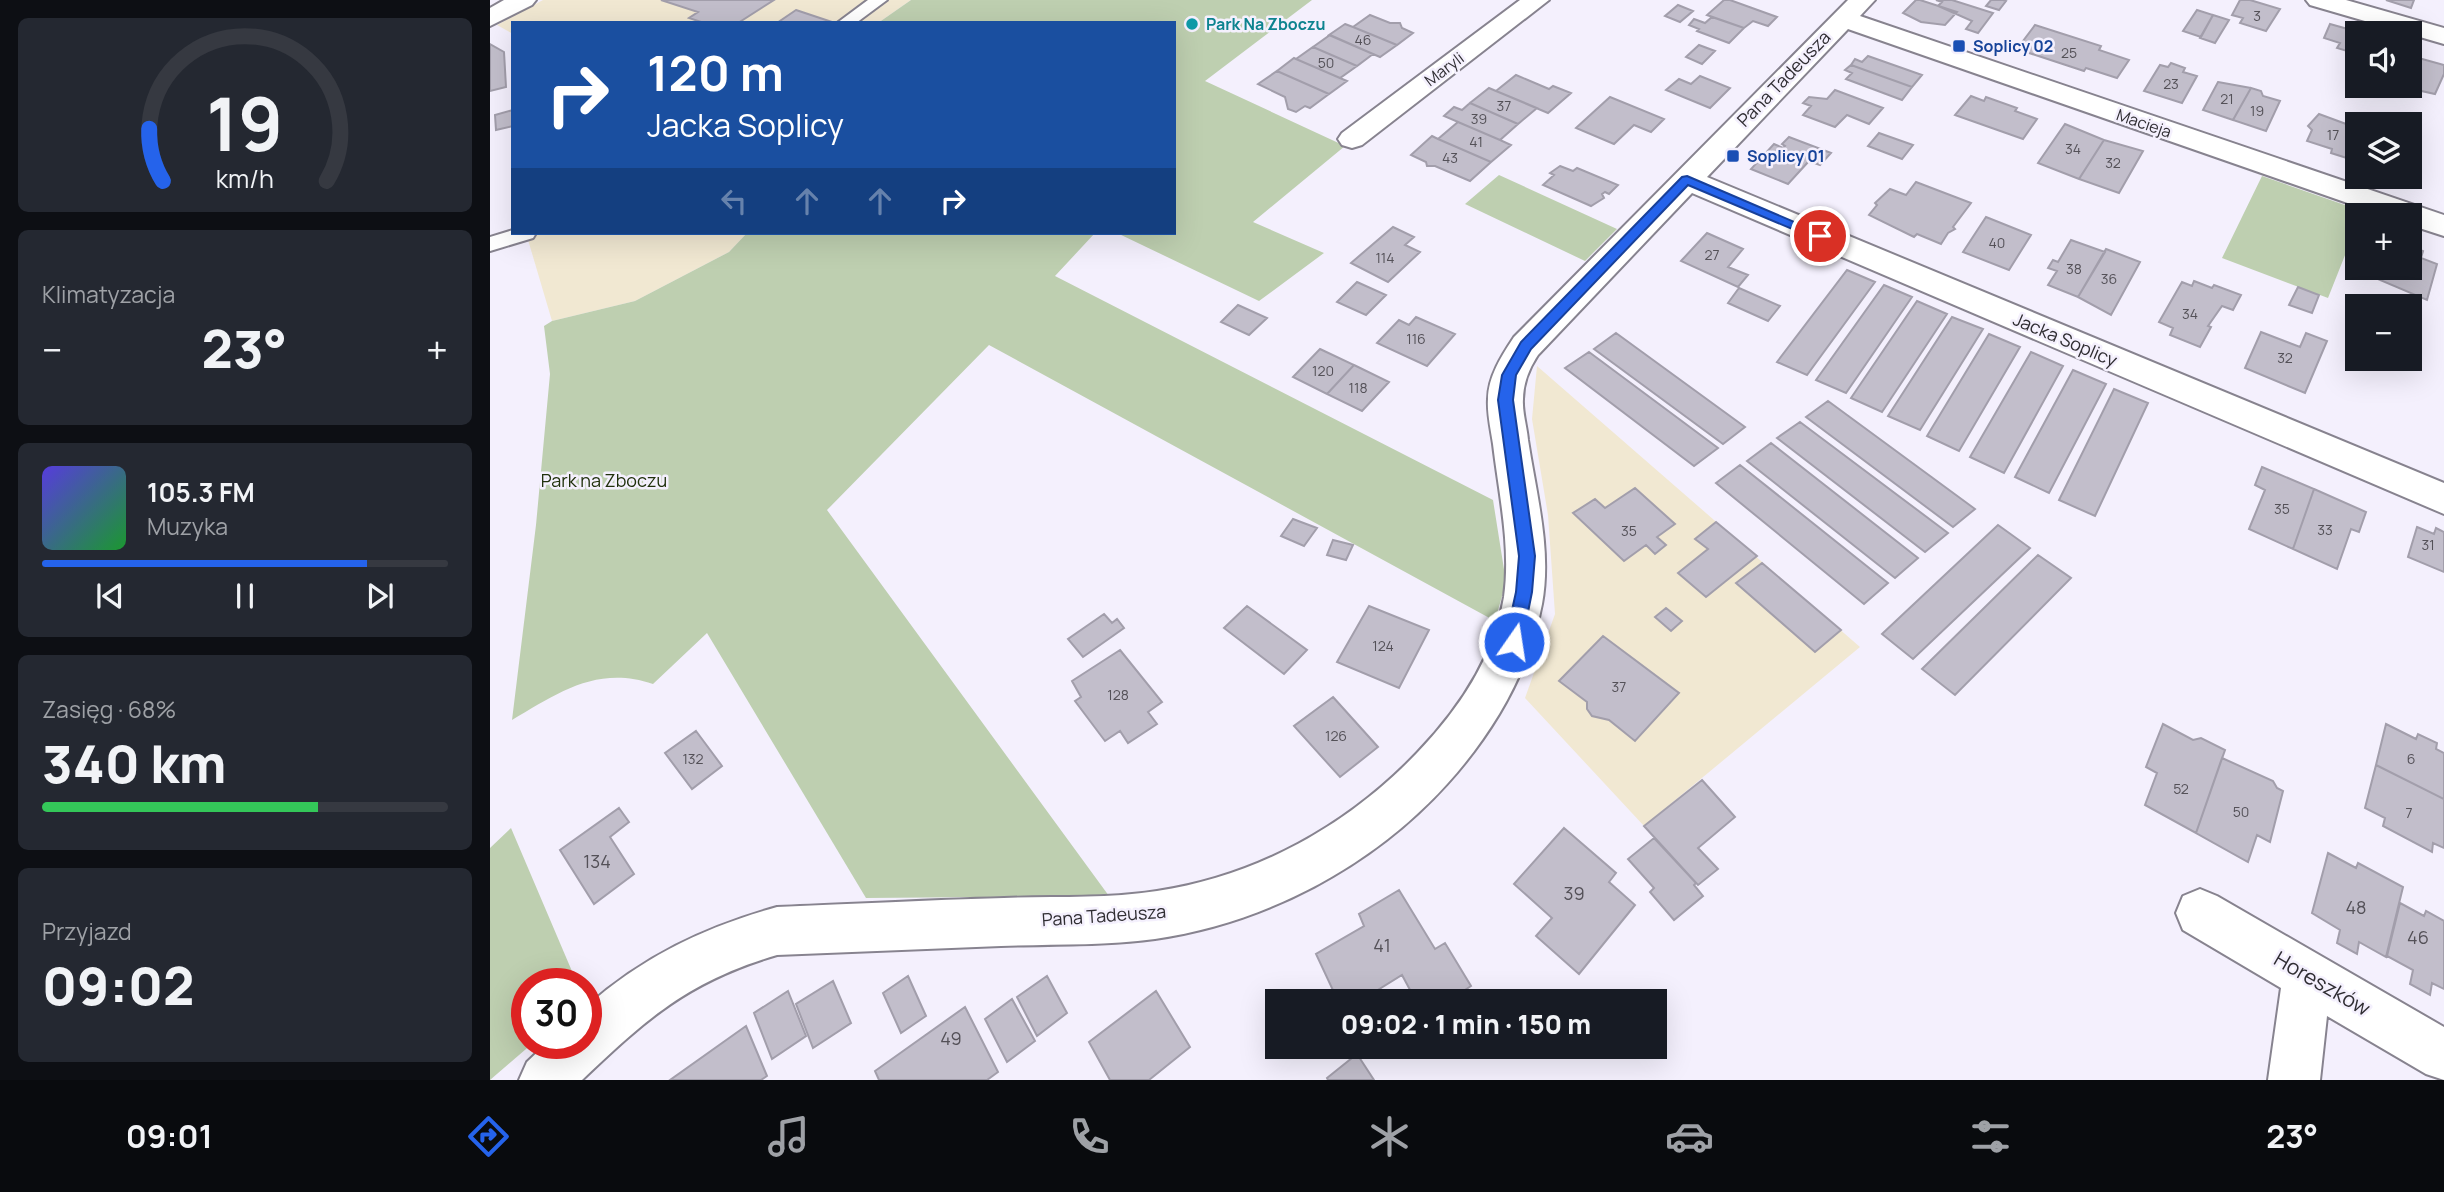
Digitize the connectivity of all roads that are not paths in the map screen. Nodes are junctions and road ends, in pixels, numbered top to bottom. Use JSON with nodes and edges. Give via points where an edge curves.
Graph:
{"nodes":[{"id":1,"x":523,"y":0,"type":"edge"},
{"id":2,"x":879,"y":0,"type":"edge"},
{"id":3,"x":1536,"y":0,"type":"edge"},
{"id":4,"x":2319,"y":0,"type":"edge"},
{"id":5,"x":1853,"y":10,"type":"edge"},
{"id":6,"x":490,"y":18,"type":"edge"},
{"id":7,"x":848,"y":21,"type":"edge"},
{"id":8,"x":2444,"y":36,"type":"edge"},
{"id":9,"x":1353,"y":139,"type":"dead end"},
{"id":10,"x":1687,"y":180,"type":"junction"},
{"id":11,"x":2444,"y":226,"type":"edge"},
{"id":12,"x":519,"y":235,"type":"edge"},
{"id":13,"x":490,"y":244,"type":"edge"},
{"id":14,"x":2444,"y":499,"type":"edge"},
{"id":15,"x":2200,"y":913,"type":"dead end"},
{"id":16,"x":2307,"y":976,"type":"junction"},
{"id":17,"x":602,"y":1026,"type":"edge"},
{"id":18,"x":2444,"y":1056,"type":"edge"},
{"id":19,"x":567,"y":1059,"type":"edge"},
{"id":20,"x":545,"y":1080,"type":"edge"},
{"id":21,"x":2294,"y":1080,"type":"edge"}],
"edges":[{"from":1,"to":6,"type":"street"},
{"from":2,"to":7,"type":"lane"},
{"from":3,"to":9,"type":"street","name":"Maryli"},
{"from":4,"to":8,"type":"street"},
{"from":5,"to":10,"type":"street","name":"Pana Tadeusza"},
{"from":5,"to":11,"type":"street","name":"Macieja"},
{"from":10,"to":14,"type":"street","name":"Jacka Soplicy"},
{"from":10,"to":17,"type":"street","name":"Pana Tadeusza","via":[[1515,362],[1506,400],[1527,556],[1514,642],[1474,720],[1426,777],[1374,822],[1339,846],[1235,896],[1158,915],[777,931],[731,943],[659,979]]},
{"from":12,"to":13,"type":"lane"},
{"from":15,"to":16,"type":"street","name":"Horeszków"},
{"from":16,"to":18,"type":"street","name":"Horeszków"},
{"from":16,"to":21,"type":"street"},
{"from":19,"to":20,"type":"street","name":"Pana Tadeusza"}]}
